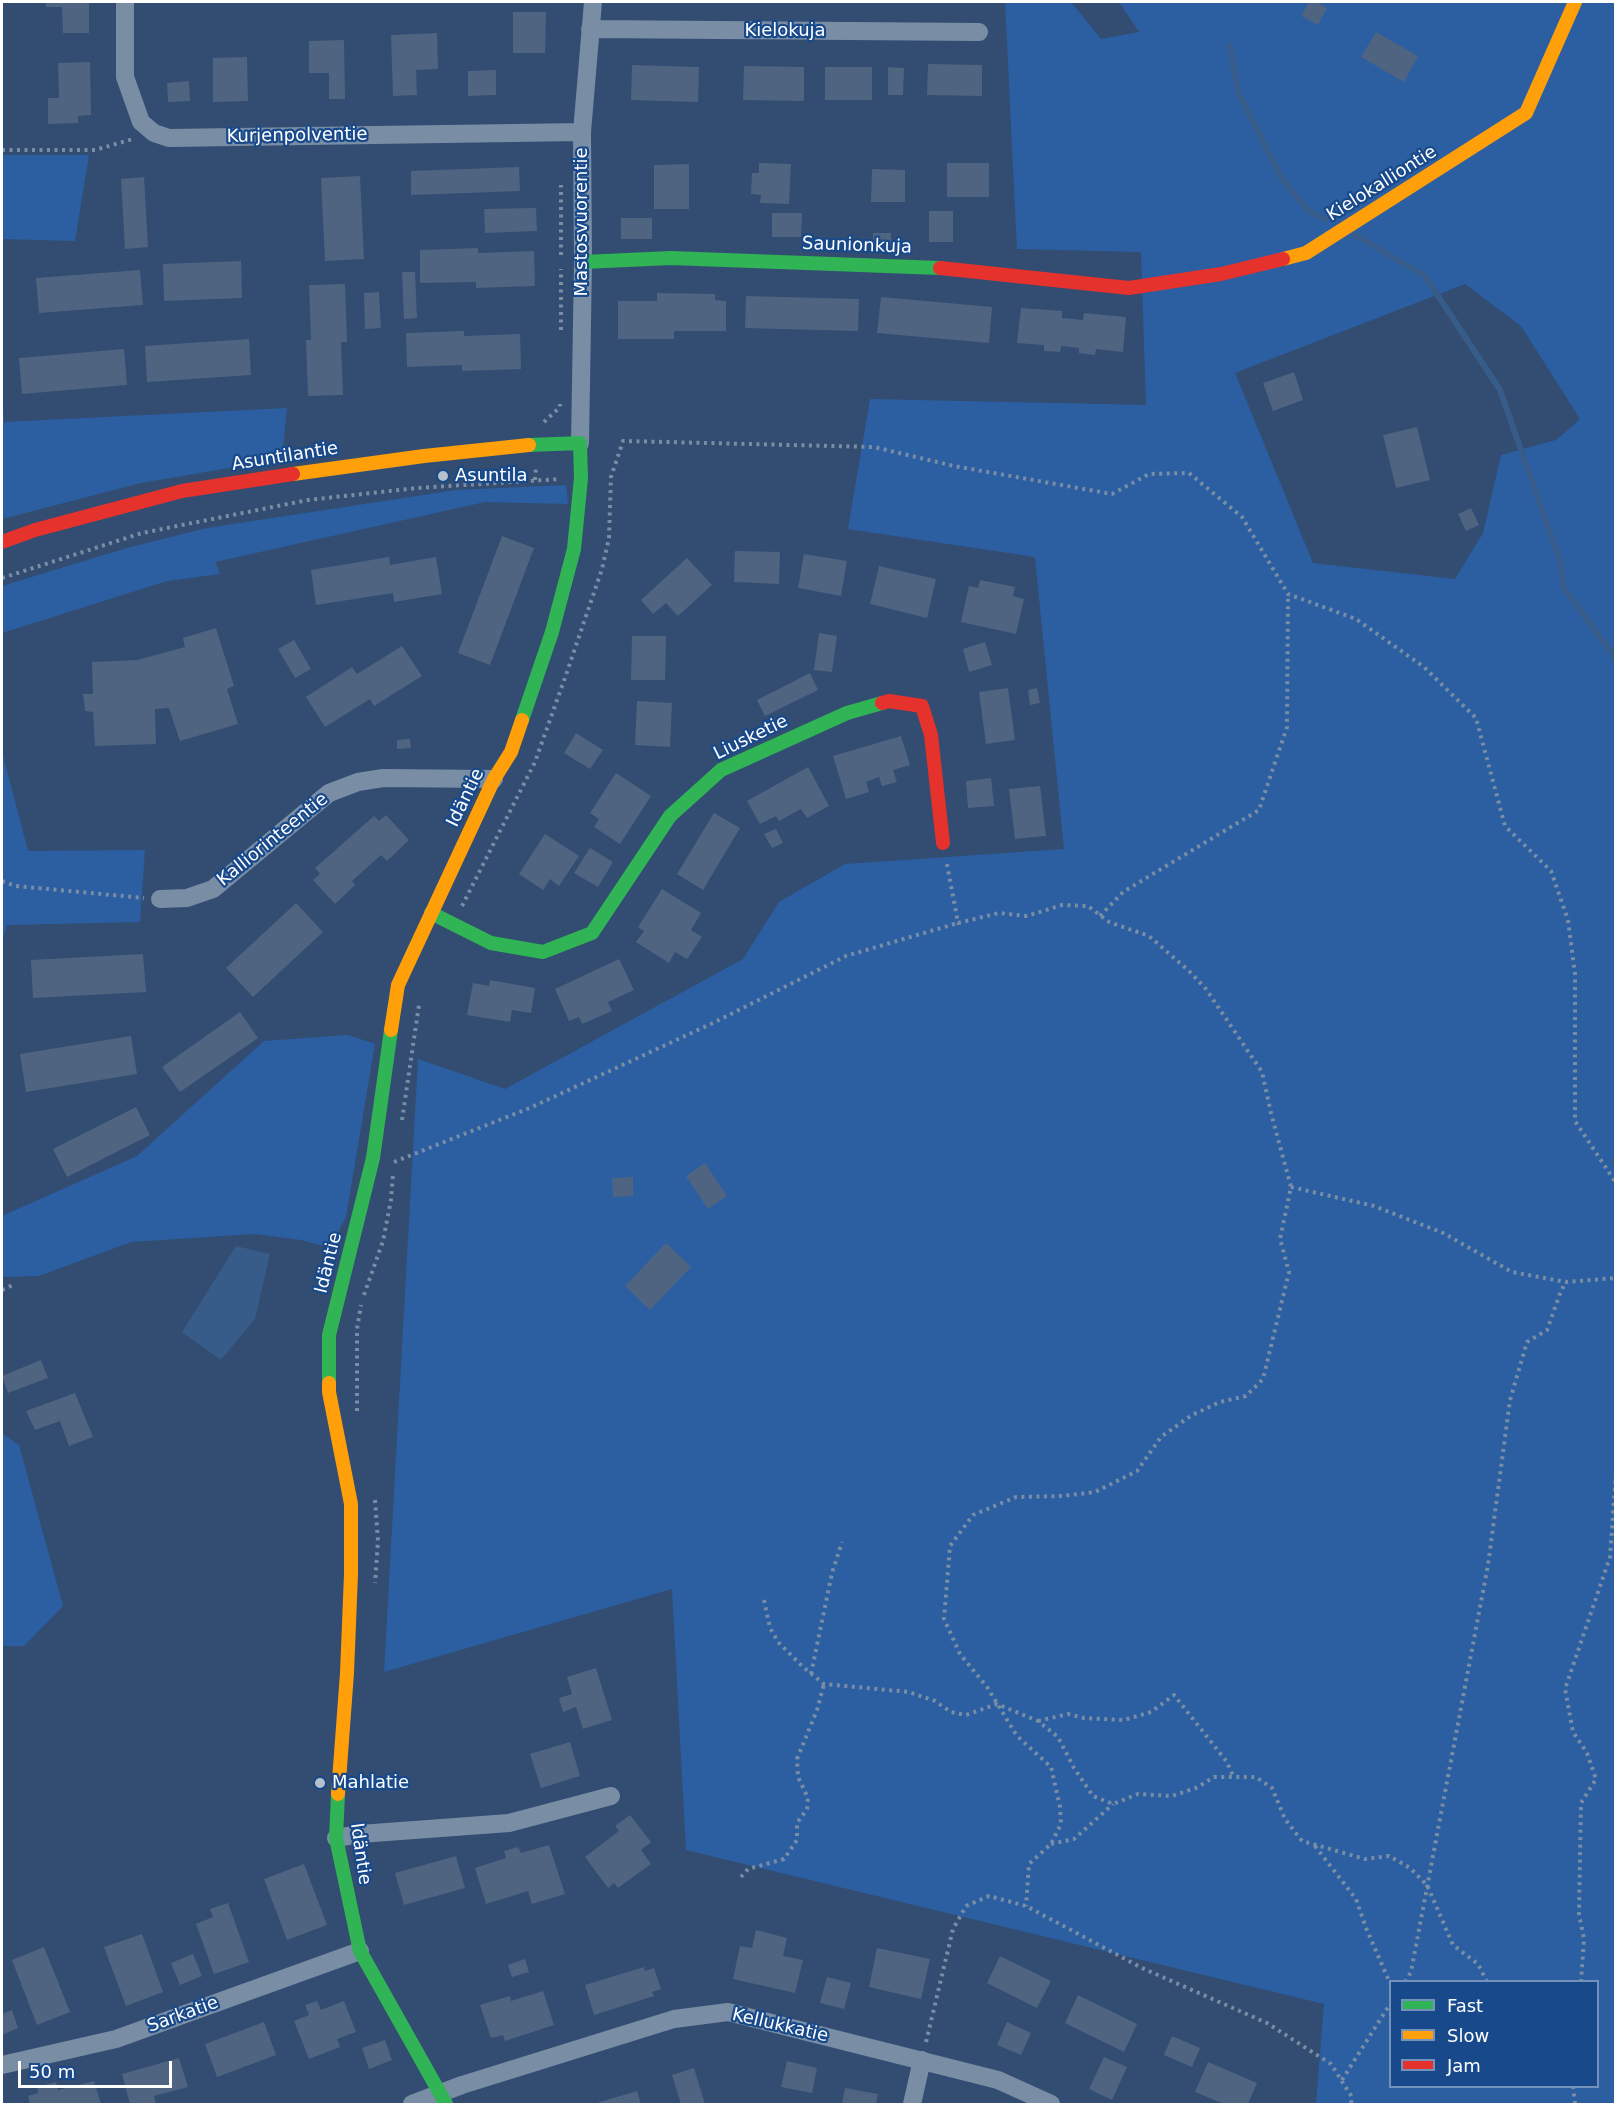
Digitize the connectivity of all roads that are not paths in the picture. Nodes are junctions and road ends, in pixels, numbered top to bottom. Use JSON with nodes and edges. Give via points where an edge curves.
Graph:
{"nodes":[{"id":1,"x":125,"y":2,"type":"edge"},
{"id":2,"x":593,"y":2,"type":"edge"},
{"id":3,"x":1575,"y":2,"type":"edge"},
{"id":4,"x":590,"y":29,"type":"junction"},
{"id":5,"x":979,"y":32,"type":"dead end"},
{"id":6,"x":582,"y":132,"type":"junction"},
{"id":7,"x":583,"y":262,"type":"junction"},
{"id":8,"x":1129,"y":288,"type":"joint"},
{"id":9,"x":580,"y":443,"type":"junction"},
{"id":10,"x":2,"y":542,"type":"edge"},
{"id":11,"x":494,"y":779,"type":"junction"},
{"id":12,"x":943,"y":843,"type":"road end"},
{"id":13,"x":160,"y":899,"type":"road end"},
{"id":14,"x":431,"y":913,"type":"junction"},
{"id":15,"x":611,"y":1797,"type":"dead end"},
{"id":16,"x":336,"y":1838,"type":"junction"},
{"id":17,"x":360,"y":1951,"type":"junction"},
{"id":18,"x":922,"y":2060,"type":"junction"},
{"id":19,"x":2,"y":2066,"type":"edge"},
{"id":20,"x":442,"y":2099,"type":"edge"},
{"id":21,"x":412,"y":2104,"type":"edge"},
{"id":22,"x":912,"y":2104,"type":"edge"},
{"id":23,"x":1051,"y":2104,"type":"edge"}],
"edges":[{"from":1,"to":6,"type":"street","name":"Kurjenpolventie","via":[[125,77],[141,122],[154,133],[169,138]]},
{"from":2,"to":4,"type":"street","name":"Mastosvuorentie"},
{"from":3,"to":8,"type":"street","name":"Kielokalliontie","via":[[1526,113],[1306,253],[1221,274]]},
{"from":4,"to":5,"type":"street","name":"Kielokuja"},
{"from":4,"to":6,"type":"street","name":"Mastosvuorentie"},
{"from":6,"to":7,"type":"street","name":"Mastosvuorentie"},
{"from":7,"to":8,"type":"street","name":"Saunionkuja","via":[[671,258],[944,268]]},
{"from":7,"to":9,"type":"street","name":"Mastosvuorentie"},
{"from":9,"to":10,"type":"street","name":"Asuntilantie","via":[[537,444],[339,467],[182,492]]},
{"from":9,"to":11,"type":"street","name":"Idäntie","via":[[574,549],[552,632],[511,752]]},
{"from":11,"to":13,"type":"street","name":"Kalliorinteentie","via":[[383,778],[358,782],[329,794],[213,889],[187,898]]},
{"from":11,"to":14,"type":"street","name":"Idäntie"},
{"from":12,"to":14,"type":"street","name":"Liusketie","via":[[931,735],[922,706],[889,701],[847,712],[721,770],[669,816],[592,933],[543,951],[491,943]]},
{"from":14,"to":16,"type":"street","name":"Idäntie","via":[[398,985],[373,1158],[329,1335],[329,1392],[351,1504],[347,1673]]},
{"from":15,"to":16,"type":"street","via":[[509,1823]]},
{"from":16,"to":17,"type":"street","name":"Idäntie"},
{"from":17,"to":19,"type":"street","name":"Sarkatie","via":[[116,2038]]},
{"from":17,"to":20,"type":"street","name":"Idäntie"},
{"from":18,"to":20,"type":"street","name":"Kellukkatie","via":[[728,2012],[674,2019]]},
{"from":18,"to":22,"type":"street"},
{"from":18,"to":23,"type":"street","name":"Kellukkatie","via":[[998,2080]]},
{"from":20,"to":21,"type":"street","name":"Kellukkatie"}]}
